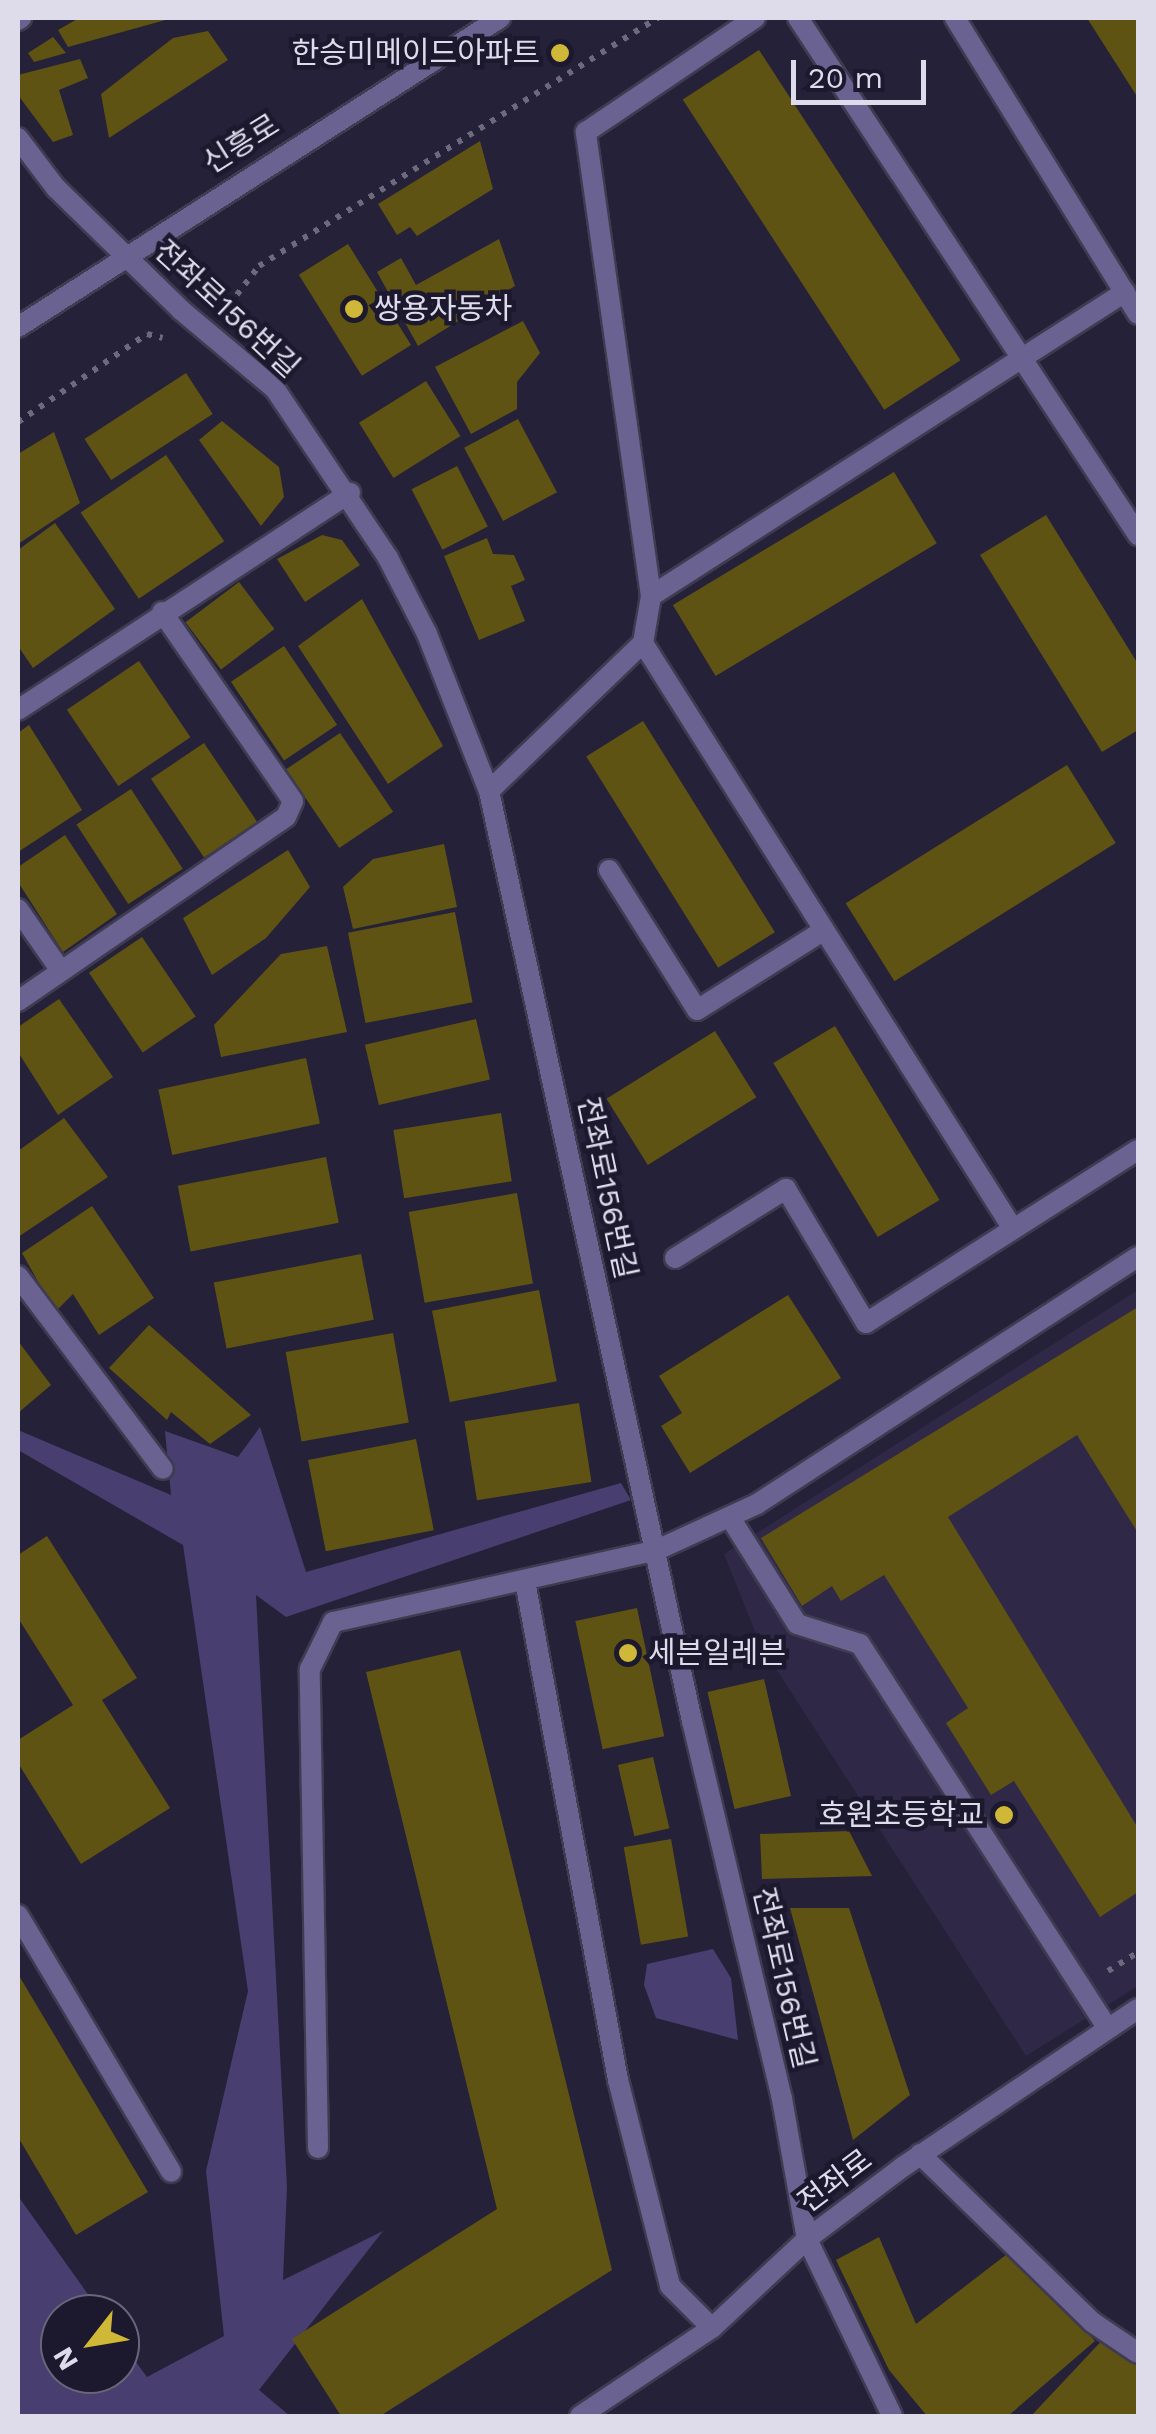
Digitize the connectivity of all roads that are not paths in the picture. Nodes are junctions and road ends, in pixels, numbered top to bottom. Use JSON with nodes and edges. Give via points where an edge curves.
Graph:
{"nodes":[{"id":1,"x":500,"y":18,"type":"edge"},
{"id":2,"x":755,"y":18,"type":"edge"},
{"id":3,"x":798,"y":18,"type":"edge"},
{"id":4,"x":955,"y":18,"type":"edge"},
{"id":5,"x":18,"y":138,"type":"edge"},
{"id":6,"x":126,"y":257,"type":"junction"},
{"id":7,"x":1124,"y":292,"type":"junction"},
{"id":8,"x":1138,"y":314,"type":"edge"},
{"id":9,"x":18,"y":327,"type":"edge"},
{"id":10,"x":1022,"y":358,"type":"junction"},
{"id":11,"x":350,"y":493,"type":"junction"},
{"id":12,"x":1138,"y":535,"type":"edge"},
{"id":13,"x":651,"y":596,"type":"junction"},
{"id":14,"x":162,"y":612,"type":"junction"},
{"id":15,"x":642,"y":643,"type":"junction"},
{"id":16,"x":18,"y":710,"type":"edge"},
{"id":17,"x":489,"y":791,"type":"junction"},
{"id":18,"x":609,"y":870,"type":"dead end"},
{"id":19,"x":18,"y":908,"type":"edge"},
{"id":20,"x":823,"y":931,"type":"junction"},
{"id":21,"x":61,"y":971,"type":"junction"},
{"id":22,"x":18,"y":1001,"type":"edge"},
{"id":23,"x":1138,"y":1150,"type":"edge"},
{"id":24,"x":1014,"y":1229,"type":"junction"},
{"id":25,"x":1138,"y":1257,"type":"edge"},
{"id":26,"x":675,"y":1258,"type":"dead end"},
{"id":27,"x":18,"y":1276,"type":"edge"},
{"id":28,"x":163,"y":1469,"type":"dead end"},
{"id":29,"x":731,"y":1519,"type":"junction"},
{"id":30,"x":656,"y":1550,"type":"junction"},
{"id":31,"x":525,"y":1581,"type":"junction"},
{"id":32,"x":18,"y":1915,"type":"edge"},
{"id":33,"x":1138,"y":2009,"type":"edge"},
{"id":34,"x":1106,"y":2028,"type":"junction"},
{"id":35,"x":318,"y":2148,"type":"dead end"},
{"id":36,"x":920,"y":2154,"type":"junction"},
{"id":37,"x":171,"y":2172,"type":"dead end"},
{"id":38,"x":807,"y":2239,"type":"junction"},
{"id":39,"x":712,"y":2328,"type":"junction"},
{"id":40,"x":1138,"y":2352,"type":"edge"},
{"id":41,"x":580,"y":2416,"type":"edge"},
{"id":42,"x":892,"y":2416,"type":"edge"}],
"edges":[{"from":1,"to":6,"type":"street","name":"신흥로"},
{"from":2,"to":13,"type":"street","via":[[586,132]]},
{"from":3,"to":10,"type":"street"},
{"from":4,"to":7,"type":"street"},
{"from":5,"to":6,"type":"street","name":"전좌로156번길","via":[[56,188]]},
{"from":6,"to":9,"type":"street","name":"신흥로"},
{"from":6,"to":11,"type":"street","name":"전좌로156번길","via":[[275,389]]},
{"from":7,"to":8,"type":"street"},
{"from":7,"to":10,"type":"street"},
{"from":10,"to":12,"type":"street"},
{"from":10,"to":13,"type":"street"},
{"from":11,"to":14,"type":"street"},
{"from":11,"to":17,"type":"street","name":"전좌로156번길","via":[[427,634]]},
{"from":13,"to":15,"type":"street"},
{"from":14,"to":16,"type":"street"},
{"from":14,"to":21,"type":"street","via":[[293,801],[286,817]]},
{"from":15,"to":17,"type":"street"},
{"from":15,"to":20,"type":"street"},
{"from":17,"to":30,"type":"street","name":"전좌로156번길"},
{"from":18,"to":20,"type":"street","via":[[697,1010]]},
{"from":19,"to":21,"type":"street"},
{"from":20,"to":24,"type":"street"},
{"from":21,"to":22,"type":"street"},
{"from":23,"to":24,"type":"street"},
{"from":24,"to":26,"type":"street","via":[[866,1323],[786,1189]]},
{"from":25,"to":29,"type":"street"},
{"from":27,"to":28,"type":"street"},
{"from":29,"to":30,"type":"street"},
{"from":29,"to":34,"type":"street","via":[[798,1624],[860,1644]]},
{"from":30,"to":31,"type":"street"},
{"from":30,"to":38,"type":"street","name":"전좌로156번길"},
{"from":31,"to":35,"type":"street","via":[[333,1622],[310,1668]]},
{"from":31,"to":39,"type":"street","via":[[618,2080],[670,2286]]},
{"from":32,"to":37,"type":"street"},
{"from":33,"to":34,"type":"street","name":"전좌로"},
{"from":34,"to":36,"type":"street","name":"전좌로"},
{"from":36,"to":38,"type":"street","name":"전좌로"},
{"from":36,"to":40,"type":"street","via":[[1092,2322]]},
{"from":38,"to":39,"type":"street","name":"전좌로"},
{"from":38,"to":42,"type":"street","name":"전좌로156번길"},
{"from":39,"to":41,"type":"street","name":"전좌로"}]}
